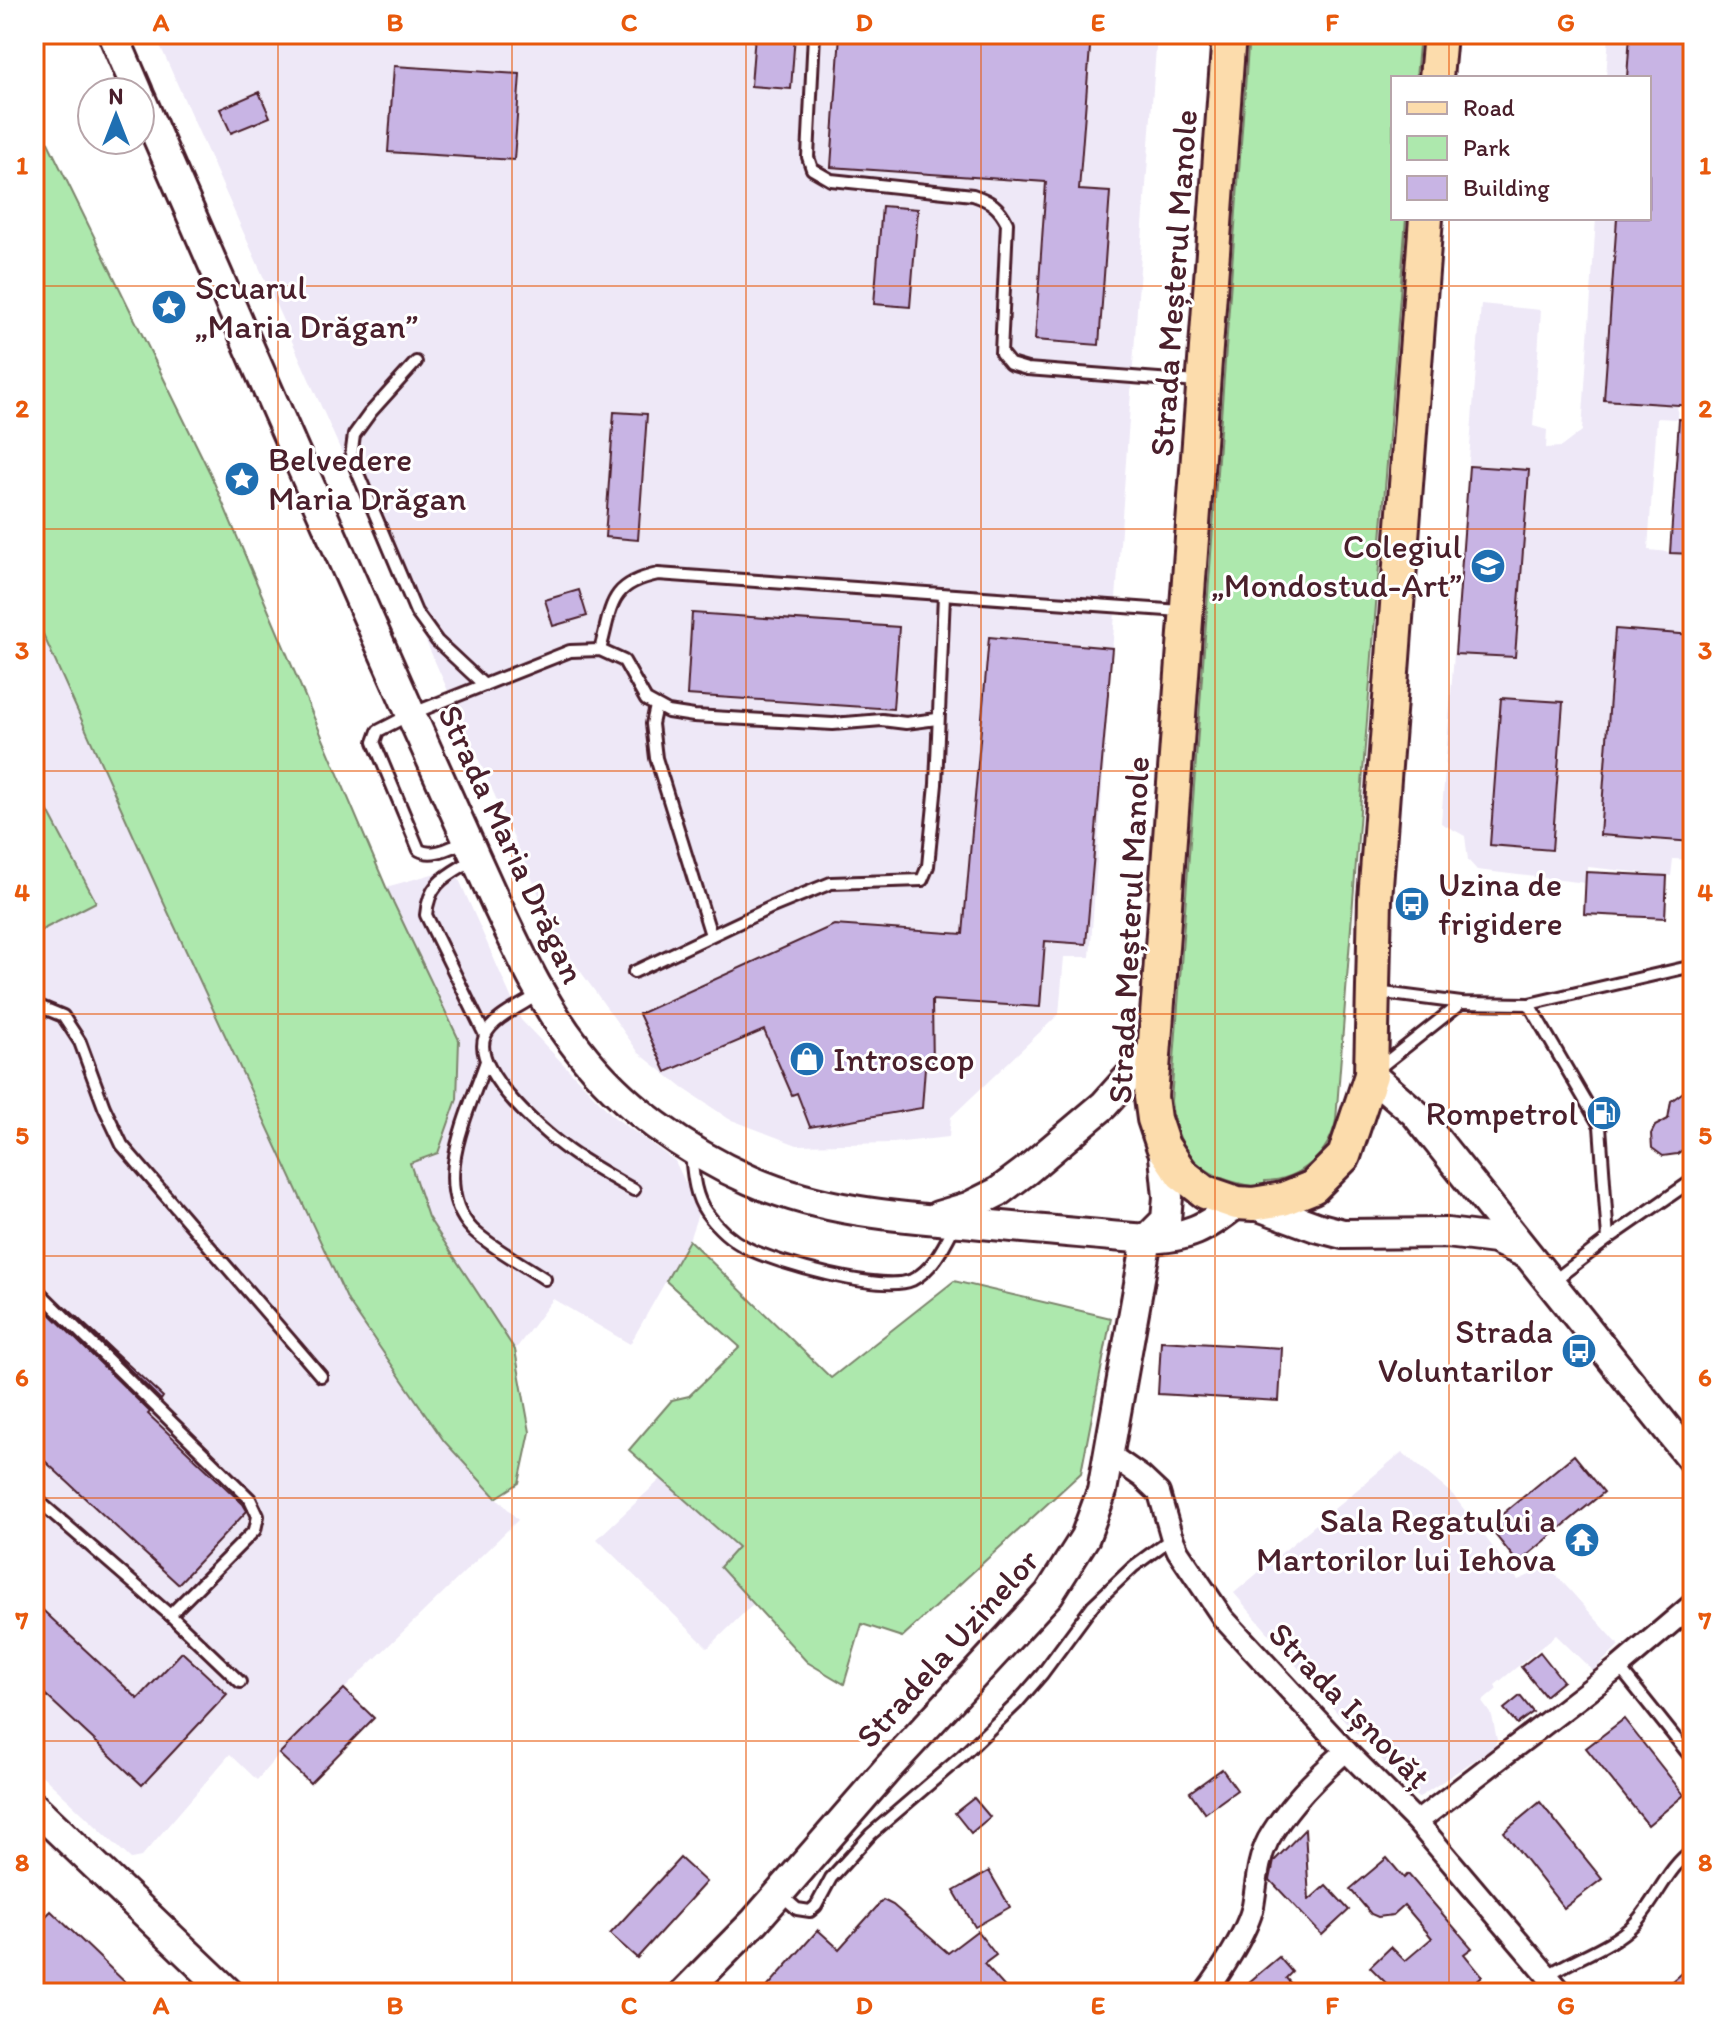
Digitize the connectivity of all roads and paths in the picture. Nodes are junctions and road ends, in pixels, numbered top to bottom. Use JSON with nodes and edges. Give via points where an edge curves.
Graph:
{"nodes":[{"id":1,"x":113,"y":34,"type":"edge"},
{"id":2,"x":814,"y":34,"type":"edge"},
{"id":3,"x":1229,"y":34,"type":"edge"},
{"id":4,"x":1440,"y":34,"type":"edge"},
{"id":5,"x":131,"y":76,"type":"edge"},
{"id":6,"x":1436,"y":76,"type":"edge"},
{"id":7,"x":156,"y":134,"type":"edge"},
{"id":8,"x":1426,"y":220,"type":"edge"},
{"id":9,"x":416,"y":362,"type":"dead end"},
{"id":10,"x":1204,"y":383,"type":"junction"},
{"id":11,"x":944,"y":595,"type":"junction"},
{"id":12,"x":1187,"y":612,"type":"junction"},
{"id":13,"x":600,"y":650,"type":"junction"},
{"id":14,"x":484,"y":685,"type":"junction"},
{"id":15,"x":656,"y":706,"type":"junction"},
{"id":16,"x":411,"y":714,"type":"junction"},
{"id":17,"x":937,"y":719,"type":"junction"},
{"id":18,"x":471,"y":849,"type":"junction"},
{"id":19,"x":711,"y":935,"type":"junction"},
{"id":20,"x":1693,"y":966,"type":"edge"},
{"id":21,"x":634,"y":972,"type":"dead end"},
{"id":22,"x":1372,"y":991,"type":"junction"},
{"id":23,"x":540,"y":993,"type":"junction"},
{"id":24,"x":1461,"y":1003,"type":"junction"},
{"id":25,"x":34,"y":1004,"type":"edge"},
{"id":26,"x":1529,"y":1004,"type":"junction"},
{"id":27,"x":485,"y":1035,"type":"junction"},
{"id":28,"x":1153,"y":1050,"type":"junction"},
{"id":29,"x":486,"y":1061,"type":"junction"},
{"id":30,"x":1371,"y":1075,"type":"junction"},
{"id":31,"x":1163,"y":1146,"type":"junction"},
{"id":32,"x":691,"y":1148,"type":"junction"},
{"id":33,"x":1693,"y":1180,"type":"edge"},
{"id":34,"x":634,"y":1190,"type":"dead end"},
{"id":35,"x":1245,"y":1203,"type":"junction"},
{"id":36,"x":925,"y":1219,"type":"junction"},
{"id":37,"x":956,"y":1222,"type":"junction"},
{"id":38,"x":1147,"y":1239,"type":"junction"},
{"id":39,"x":1608,"y":1239,"type":"junction"},
{"id":40,"x":1530,"y":1255,"type":"junction"},
{"id":41,"x":545,"y":1279,"type":"dead end"},
{"id":42,"x":1552,"y":1283,"type":"junction"},
{"id":43,"x":34,"y":1287,"type":"edge"},
{"id":44,"x":321,"y":1376,"type":"dead end"},
{"id":45,"x":1109,"y":1454,"type":"junction"},
{"id":46,"x":1693,"y":1461,"type":"edge"},
{"id":47,"x":34,"y":1497,"type":"edge"},
{"id":48,"x":1172,"y":1538,"type":"junction"},
{"id":49,"x":1693,"y":1604,"type":"edge"},
{"id":50,"x":170,"y":1615,"type":"junction"},
{"id":51,"x":1619,"y":1667,"type":"junction"},
{"id":52,"x":240,"y":1682,"type":"dead end"},
{"id":53,"x":1346,"y":1751,"type":"junction"},
{"id":54,"x":1693,"y":1760,"type":"edge"},
{"id":55,"x":34,"y":1807,"type":"edge"},
{"id":56,"x":1417,"y":1822,"type":"junction"},
{"id":57,"x":1693,"y":1850,"type":"edge"},
{"id":58,"x":779,"y":1893,"type":"junction"},
{"id":59,"x":1548,"y":1975,"type":"junction"},
{"id":60,"x":1214,"y":1989,"type":"edge"},
{"id":61,"x":229,"y":1993,"type":"edge"},
{"id":62,"x":684,"y":1993,"type":"edge"},
{"id":63,"x":1562,"y":1993,"type":"edge"}],
"edges":[{"from":1,"to":5,"type":"main road","name":"Strada Maria Drăgan"},
{"from":2,"to":10,"type":"lane","via":[[808,157],[812,169],[831,180],[973,195],[1001,209],[1007,223],[1001,353],[1010,364]]},
{"from":3,"to":10,"type":"main road","name":"Strada Meșterul Manole"},
{"from":4,"to":6,"type":"main road"},
{"from":7,"to":16,"type":"main road","name":"Strada Maria Drăgan"},
{"from":8,"to":22,"type":"main road"},
{"from":9,"to":14,"type":"lane","via":[[354,435],[351,457],[416,612],[437,641]]},
{"from":10,"to":12,"type":"main road","name":"Strada Meșterul Manole"},
{"from":11,"to":12,"type":"lane"},
{"from":11,"to":13,"type":"lane","via":[[658,574],[636,579],[616,594]]},
{"from":11,"to":17,"type":"lane"},
{"from":12,"to":28,"type":"main road","name":"Strada Meșterul Manole"},
{"from":13,"to":14,"type":"lane","via":[[570,651]]},
{"from":13,"to":15,"type":"lane","via":[[624,661],[646,700]]},
{"from":14,"to":16,"type":"lane"},
{"from":15,"to":17,"type":"lane","via":[[694,716],[833,724]]},
{"from":15,"to":19,"type":"lane","via":[[656,758]]},
{"from":16,"to":18,"type":"main road","name":"Strada Maria Drăgan"},
{"from":16,"to":18,"type":"lane","via":[[378,731],[374,742],[419,850],[426,854]]},
{"from":17,"to":19,"type":"lane","via":[[936,784],[922,880],[831,883]]},
{"from":18,"to":23,"type":"main road","name":"Strada Maria Drăgan"},
{"from":18,"to":27,"type":"lane","via":[[436,883],[426,915]]},
{"from":19,"to":21,"type":"lane"},
{"from":20,"to":26,"type":"lane"},
{"from":22,"to":24,"type":"lane"},
{"from":22,"to":30,"type":"main road"},
{"from":23,"to":27,"type":"lane"},
{"from":23,"to":32,"type":"main road","name":"Strada Maria Drăgan","via":[[580,1053],[632,1107]]},
{"from":24,"to":26,"type":"lane"},
{"from":24,"to":30,"type":"lane"},
{"from":25,"to":44,"type":"lane","via":[[63,1016],[80,1042],[122,1145]]},
{"from":26,"to":39,"type":"lane","via":[[1600,1126]]},
{"from":27,"to":29,"type":"lane"},
{"from":28,"to":31,"type":"main road","name":"Strada Meșterul Manole","via":[[1151,1097]]},
{"from":28,"to":36,"type":"main road","via":[[1104,1105],[998,1192]]},
{"from":29,"to":34,"type":"lane","via":[[535,1122],[572,1153]]},
{"from":29,"to":41,"type":"lane","via":[[452,1164],[452,1189],[460,1213],[475,1231]]},
{"from":30,"to":35,"type":"main road","via":[[1344,1156],[1313,1187],[1283,1199]]},
{"from":30,"to":40,"type":"main road","via":[[1415,1113]]},
{"from":31,"to":35,"type":"main road","name":"Strada Meșterul Manole","via":[[1182,1174],[1205,1192]]},
{"from":31,"to":38,"type":"main road","via":[[1166,1220]]},
{"from":32,"to":36,"type":"main road","name":"Strada Maria Drăgan","via":[[751,1181],[805,1200]]},
{"from":32,"to":37,"type":"lane","via":[[693,1180],[704,1210],[746,1248],[788,1264],[889,1284],[909,1281],[926,1271]]},
{"from":33,"to":39,"type":"lane"},
{"from":35,"to":38,"type":"main road","name":"Strada Maria Drăgan","via":[[1199,1231]]},
{"from":35,"to":40,"type":"main road","via":[[1343,1234],[1447,1233],[1495,1239]]},
{"from":36,"to":37,"type":"main road","name":"Strada Maria Drăgan"},
{"from":37,"to":38,"type":"main road","name":"Strada Maria Drăgan"},
{"from":38,"to":45,"type":"main road","name":"Stradela Uzinelor"},
{"from":39,"to":42,"type":"lane"},
{"from":40,"to":42,"type":"main road"},
{"from":42,"to":46,"type":"main road"},
{"from":43,"to":50,"type":"lane","via":[[250,1499],[258,1516],[255,1530]]},
{"from":45,"to":48,"type":"street","name":"Strada Ișnovăț","via":[[1159,1493]]},
{"from":45,"to":58,"type":"main road","name":"Stradela Uzinelor","via":[[1085,1537],[1049,1594]]},
{"from":47,"to":50,"type":"lane"},
{"from":48,"to":53,"type":"street","name":"Strada Ișnovăț","via":[[1223,1618]]},
{"from":48,"to":58,"type":"lane","via":[[1100,1597],[1016,1704],[871,1834],[831,1878],[816,1906],[810,1911],[797,1909]]},
{"from":49,"to":51,"type":"street"},
{"from":50,"to":52,"type":"lane"},
{"from":51,"to":54,"type":"lane"},
{"from":51,"to":56,"type":"street"},
{"from":53,"to":56,"type":"street","name":"Strada Ișnovăț"},
{"from":53,"to":60,"type":"street","via":[[1304,1792],[1268,1840],[1249,1917]]},
{"from":55,"to":61,"type":"main road"},
{"from":56,"to":59,"type":"street","name":"Strada Ișnovăț"},
{"from":57,"to":59,"type":"lane","via":[[1633,1926]]},
{"from":58,"to":62,"type":"main road","name":"Stradela Uzinelor"},
{"from":59,"to":63,"type":"street","name":"Strada Ișnovăț"}]}
